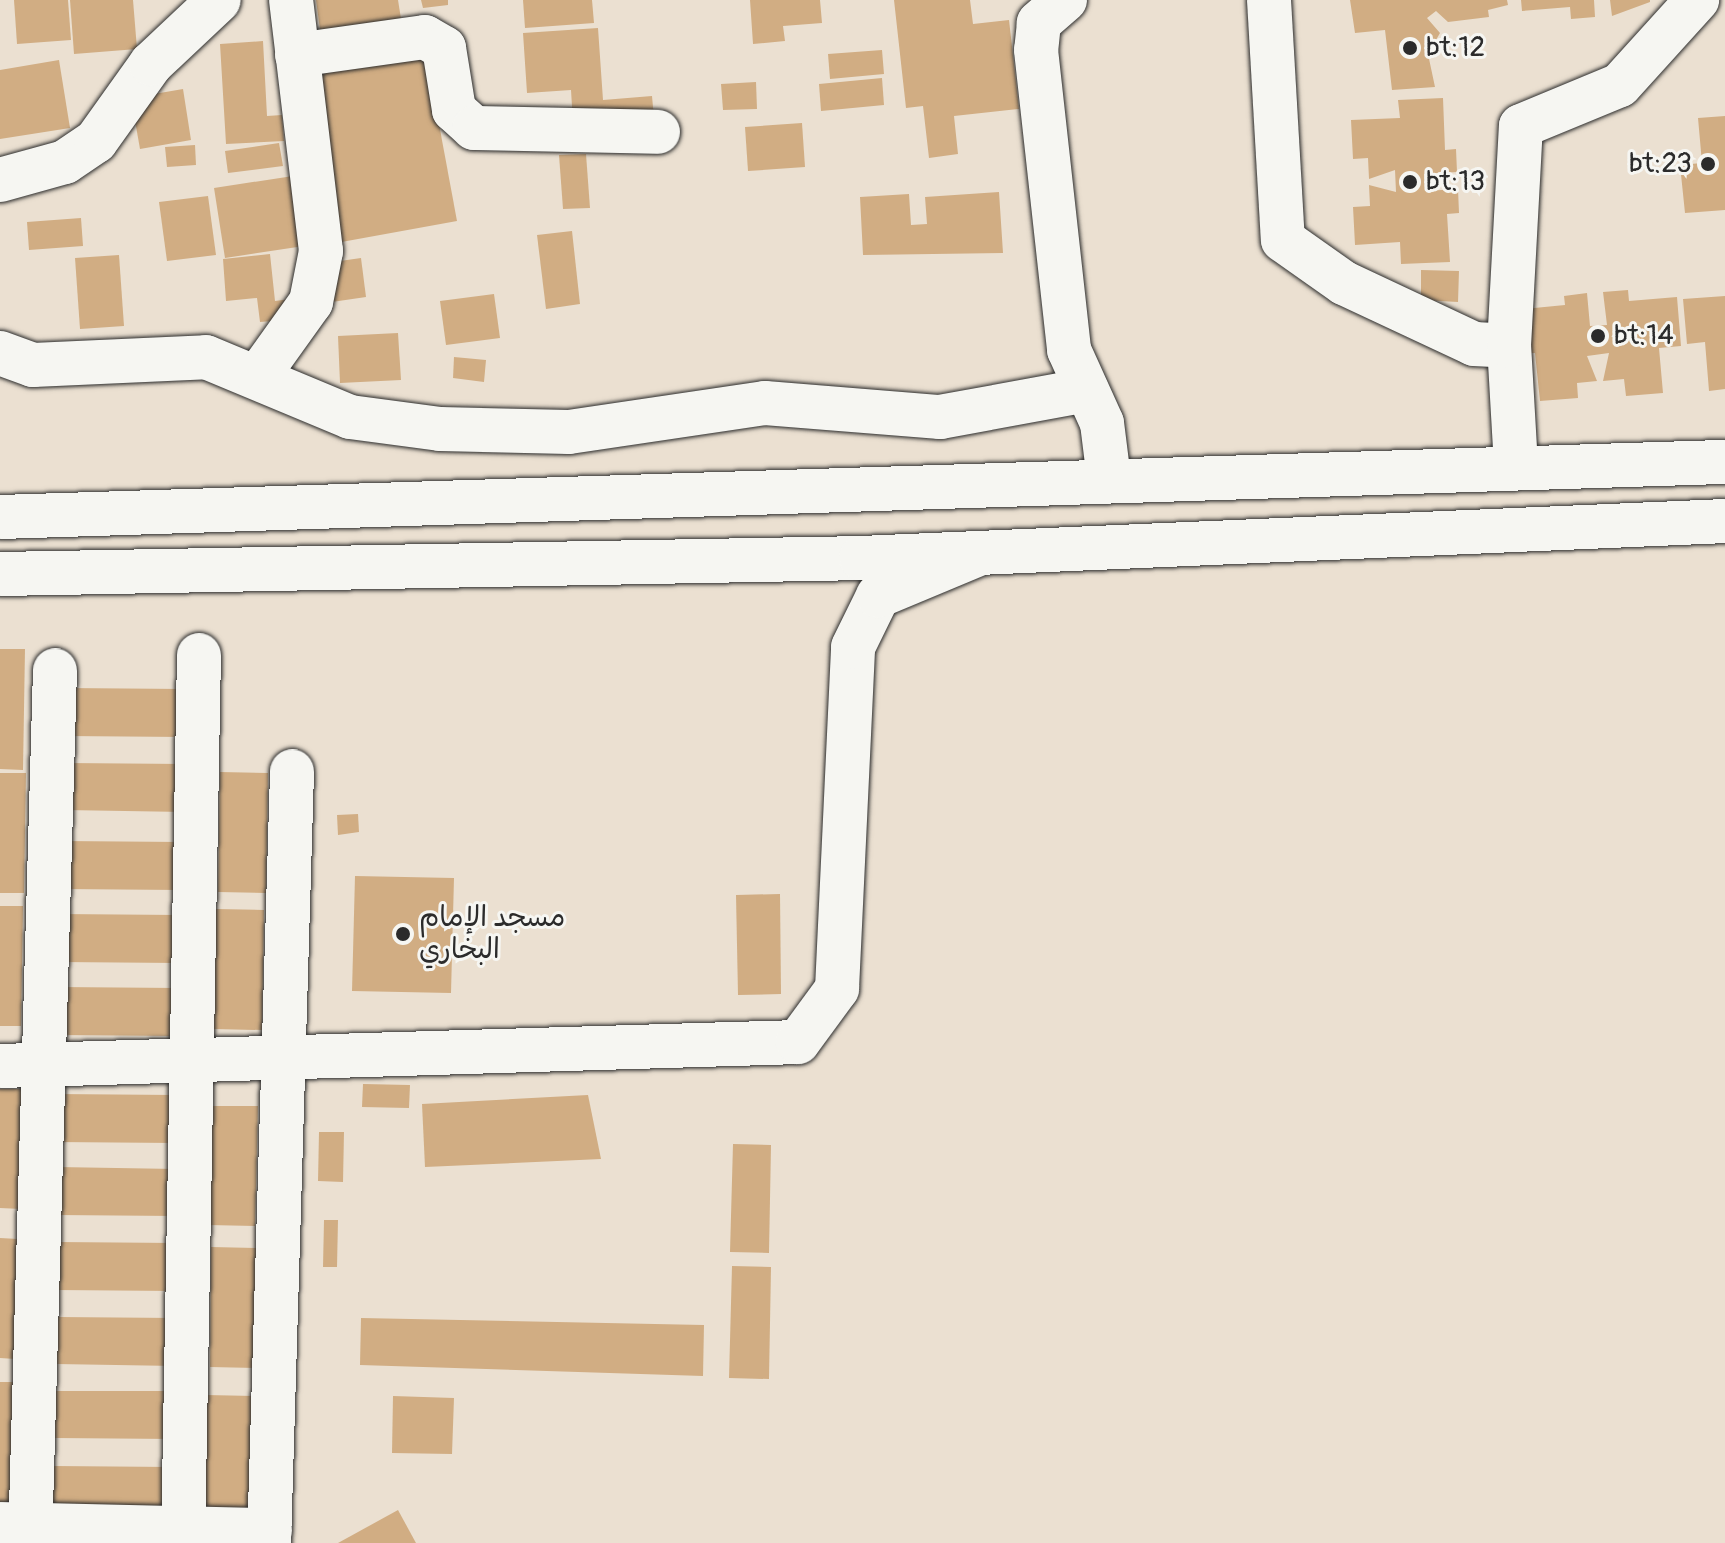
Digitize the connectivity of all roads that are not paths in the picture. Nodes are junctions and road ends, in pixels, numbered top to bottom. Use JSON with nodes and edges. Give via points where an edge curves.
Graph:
{"nodes":[{"id":1,"x":219,"y":0,"type":"edge"},
{"id":2,"x":291,"y":0,"type":"edge"},
{"id":3,"x":1269,"y":0,"type":"edge"},
{"id":4,"x":1697,"y":0,"type":"edge"},
{"id":5,"x":1050,"y":4,"type":"edge"},
{"id":6,"x":297,"y":55,"type":"junction"},
{"id":7,"x":658,"y":132,"type":"dead end"},
{"id":8,"x":0,"y":180,"type":"edge"},
{"id":9,"x":1509,"y":346,"type":"junction"},
{"id":10,"x":0,"y":353,"type":"edge"},
{"id":11,"x":258,"y":376,"type":"junction"},
{"id":12,"x":1087,"y":390,"type":"junction"},
{"id":13,"x":1725,"y":462,"type":"edge"},
{"id":14,"x":1516,"y":466,"type":"junction"},
{"id":15,"x":1109,"y":479,"type":"junction"},
{"id":16,"x":0,"y":517,"type":"edge"},
{"id":17,"x":1725,"y":521,"type":"edge"},
{"id":18,"x":978,"y":554,"type":"junction"},
{"id":19,"x":0,"y":574,"type":"edge"},
{"id":20,"x":199,"y":655,"type":"dead end"},
{"id":21,"x":55,"y":670,"type":"dead end"},
{"id":22,"x":292,"y":771,"type":"dead end"},
{"id":23,"x":284,"y":1060,"type":"junction"},
{"id":24,"x":195,"y":1062,"type":"junction"},
{"id":25,"x":20,"y":1065,"type":"edge"},
{"id":26,"x":20,"y":1530,"type":"edge"},
{"id":27,"x":184,"y":1534,"type":"edge"},
{"id":28,"x":270,"y":1537,"type":"edge"}],
"edges":[{"from":1,"to":8,"type":"main road","via":[[151,64],[96,141],[65,162]]},
{"from":2,"to":6,"type":"main road"},
{"from":3,"to":9,"type":"main road","via":[[1283,240],[1344,283],[1459,337]]},
{"from":4,"to":9,"type":"main road","via":[[1620,85],[1521,126]]},
{"from":5,"to":12,"type":"main road","via":[[1036,36],[1040,80],[1067,339]]},
{"from":6,"to":7,"type":"main road","via":[[425,37],[444,48],[454,110],[474,128]]},
{"from":6,"to":11,"type":"main road","via":[[321,251],[311,302]]},
{"from":9,"to":14,"type":"main road"},
{"from":10,"to":11,"type":"main road","via":[[33,365],[206,357]]},
{"from":11,"to":12,"type":"main road","via":[[350,417],[569,432],[765,403],[940,417]]},
{"from":12,"to":15,"type":"main road","via":[[1104,431]]},
{"from":13,"to":14,"type":"main road"},
{"from":14,"to":15,"type":"main road"},
{"from":15,"to":16,"type":"main road"},
{"from":17,"to":18,"type":"main road"},
{"from":18,"to":19,"type":"main road"},
{"from":18,"to":23,"type":"main road","via":[[878,596],[853,647],[837,989],[798,1042]]},
{"from":20,"to":24,"type":"main road"},
{"from":21,"to":25,"type":"main road"},
{"from":22,"to":23,"type":"main road"},
{"from":23,"to":24,"type":"main road"},
{"from":23,"to":28,"type":"main road"},
{"from":24,"to":25,"type":"main road"},
{"from":24,"to":27,"type":"main road"},
{"from":25,"to":26,"type":"main road"},
{"from":26,"to":27,"type":"main road"},
{"from":27,"to":28,"type":"main road"}]}
